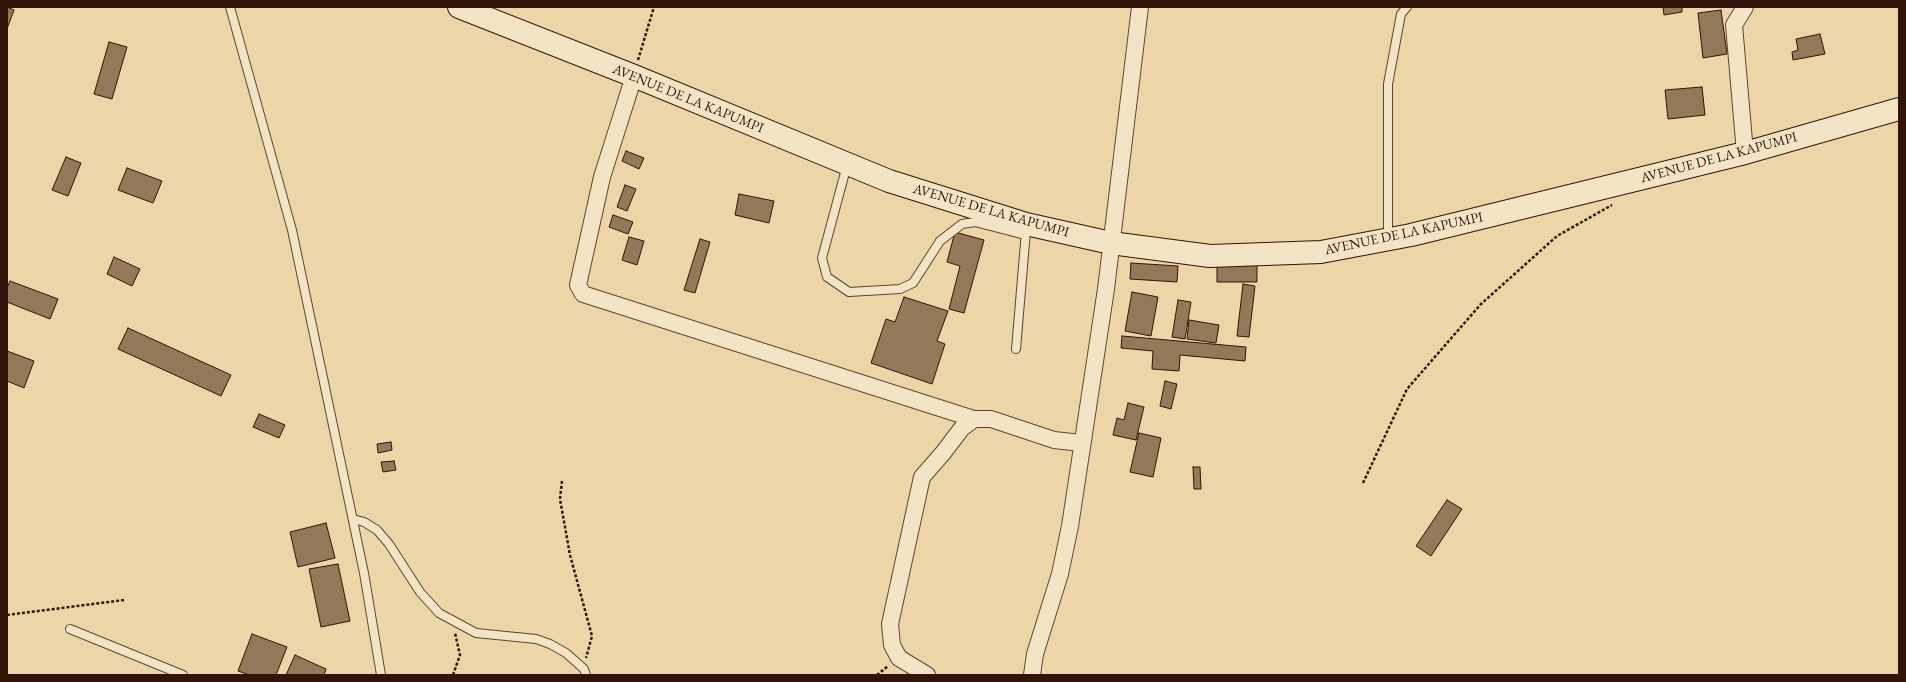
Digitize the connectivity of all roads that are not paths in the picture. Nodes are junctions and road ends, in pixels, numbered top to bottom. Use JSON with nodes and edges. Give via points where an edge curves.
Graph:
{"nodes":[{"id":1,"x":230,"y":7,"type":"edge"},
{"id":2,"x":1140,"y":7,"type":"edge"},
{"id":3,"x":1407,"y":7,"type":"edge"},
{"id":4,"x":1745,"y":7,"type":"edge"},
{"id":5,"x":471,"y":9,"type":"edge"},
{"id":6,"x":634,"y":76,"type":"junction"},
{"id":7,"x":1899,"y":109,"type":"edge"},
{"id":8,"x":1745,"y":154,"type":"junction"},
{"id":9,"x":847,"y":164,"type":"junction"},
{"id":10,"x":1026,"y":230,"type":"junction"},
{"id":11,"x":1388,"y":240,"type":"junction"},
{"id":12,"x":1111,"y":243,"type":"junction"},
{"id":13,"x":1016,"y":349,"type":"dead end"},
{"id":14,"x":974,"y":419,"type":"junction"},
{"id":15,"x":1081,"y":443,"type":"junction"},
{"id":16,"x":353,"y":519,"type":"junction"},
{"id":17,"x":70,"y":629,"type":"dead end"},
{"id":18,"x":585,"y":672,"type":"edge"},
{"id":19,"x":183,"y":675,"type":"edge"},
{"id":20,"x":381,"y":675,"type":"edge"},
{"id":21,"x":927,"y":675,"type":"edge"},
{"id":22,"x":1032,"y":675,"type":"edge"}],
"edges":[{"from":1,"to":16,"type":"lane","via":[[292,230]]},
{"from":2,"to":12,"type":"street"},
{"from":3,"to":11,"type":"lane","via":[[1401,14],[1388,84]]},
{"from":4,"to":8,"type":"street","via":[[1734,25]]},
{"from":5,"to":6,"type":"main road","name":"AVENUE DE LA KAPUMPI"},
{"from":6,"to":9,"type":"main road","name":"AVENUE DE LA KAPUMPI"},
{"from":6,"to":14,"type":"street","via":[[602,178],[578,284],[583,294]]},
{"from":7,"to":8,"type":"main road","name":"AVENUE DE LA KAPUMPI"},
{"from":8,"to":11,"type":"main road","name":"AVENUE DE LA KAPUMPI"},
{"from":9,"to":10,"type":"main road","name":"AVENUE DE LA KAPUMPI","via":[[889,182]]},
{"from":9,"to":10,"type":"lane","via":[[822,258],[827,277],[849,292],[900,289],[913,283],[940,241],[962,224],[975,222]]},
{"from":10,"to":12,"type":"main road","name":"AVENUE DE LA KAPUMPI"},
{"from":10,"to":13,"type":"lane"},
{"from":11,"to":12,"type":"main road","name":"AVENUE DE LA KAPUMPI","via":[[1321,252],[1210,256]]},
{"from":12,"to":15,"type":"street"},
{"from":14,"to":15,"type":"street","via":[[991,419],[1054,440]]},
{"from":14,"to":21,"type":"street","via":[[962,428],[922,477],[890,624],[892,645],[898,658]]},
{"from":15,"to":22,"type":"street","via":[[1070,526],[1060,574],[1035,654]]},
{"from":16,"to":18,"type":"lane","via":[[378,530],[429,604],[439,613],[476,633],[536,639],[550,644],[566,653]]},
{"from":16,"to":20,"type":"lane"},
{"from":17,"to":19,"type":"lane"}]}
